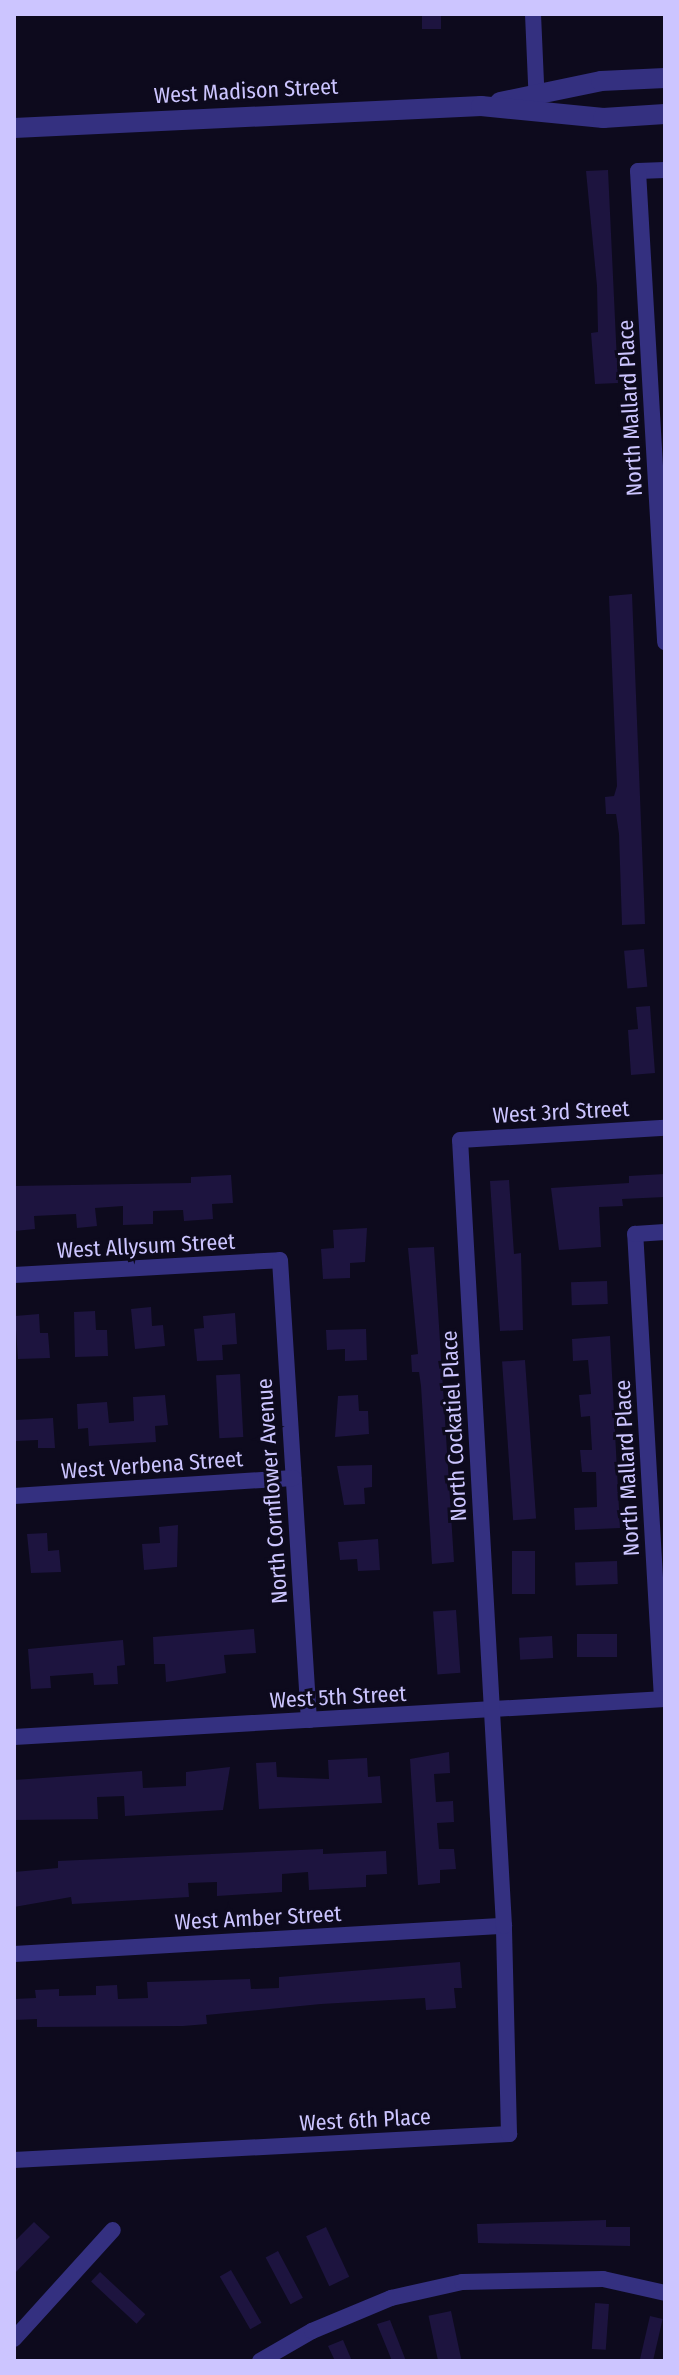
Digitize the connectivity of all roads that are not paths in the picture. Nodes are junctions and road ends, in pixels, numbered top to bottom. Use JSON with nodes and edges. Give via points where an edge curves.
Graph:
{"nodes":[{"id":1,"x":533,"y":14,"type":"edge"},
{"id":2,"x":665,"y":78,"type":"edge"},
{"id":3,"x":537,"y":103,"type":"junction"},
{"id":4,"x":665,"y":114,"type":"edge"},
{"id":5,"x":14,"y":128,"type":"edge"},
{"id":6,"x":665,"y":170,"type":"edge"},
{"id":7,"x":665,"y":642,"type":"edge"},
{"id":8,"x":665,"y":1128,"type":"edge"},
{"id":9,"x":460,"y":1140,"type":"joint"},
{"id":10,"x":665,"y":1232,"type":"edge"},
{"id":11,"x":280,"y":1260,"type":"joint"},
{"id":12,"x":14,"y":1275,"type":"edge"},
{"id":13,"x":293,"y":1478,"type":"junction"},
{"id":14,"x":14,"y":1496,"type":"edge"},
{"id":15,"x":663,"y":1699,"type":"edge"},
{"id":16,"x":492,"y":1710,"type":"junction"},
{"id":17,"x":309,"y":1720,"type":"junction"},
{"id":18,"x":14,"y":1737,"type":"edge"},
{"id":19,"x":504,"y":1926,"type":"junction"},
{"id":20,"x":14,"y":1954,"type":"edge"},
{"id":21,"x":14,"y":2160,"type":"edge"},
{"id":22,"x":113,"y":2230,"type":"dead end"},
{"id":23,"x":665,"y":2293,"type":"edge"},
{"id":24,"x":14,"y":2339,"type":"edge"},
{"id":25,"x":260,"y":2361,"type":"edge"}],
"edges":[{"from":1,"to":3,"type":"street"},
{"from":2,"to":3,"type":"street","name":"West Madison Street","via":[[601,81]]},
{"from":3,"to":4,"type":"street","name":"West Madison Street","via":[[603,118]]},
{"from":3,"to":5,"type":"street","name":"West Madison Street"},
{"from":6,"to":7,"type":"street","name":"North Mallard Place","via":[[638,171]]},
{"from":8,"to":9,"type":"street","name":"West 3rd Street"},
{"from":9,"to":16,"type":"street","name":"North Cockatiel Place"},
{"from":10,"to":15,"type":"street","name":"North Mallard Place","via":[[635,1234]]},
{"from":11,"to":12,"type":"street","name":"West Allysum Street"},
{"from":11,"to":13,"type":"street","name":"North Cornflower Avenue"},
{"from":13,"to":14,"type":"street","name":"West Verbena Street"},
{"from":13,"to":17,"type":"street","name":"North Cornflower Avenue"},
{"from":15,"to":16,"type":"street","name":"West 5th Street"},
{"from":16,"to":17,"type":"street","name":"West 5th Street"},
{"from":16,"to":19,"type":"street","name":"North Cockatiel Place"},
{"from":17,"to":18,"type":"street","name":"West 5th Street"},
{"from":19,"to":20,"type":"street","name":"West Amber Street"},
{"from":19,"to":21,"type":"street","name":"West 6th Place","via":[[509,2134]]},
{"from":22,"to":24,"type":"street"},
{"from":23,"to":25,"type":"street","via":[[603,2279],[522,2277],[451,2284],[391,2298]]}]}
